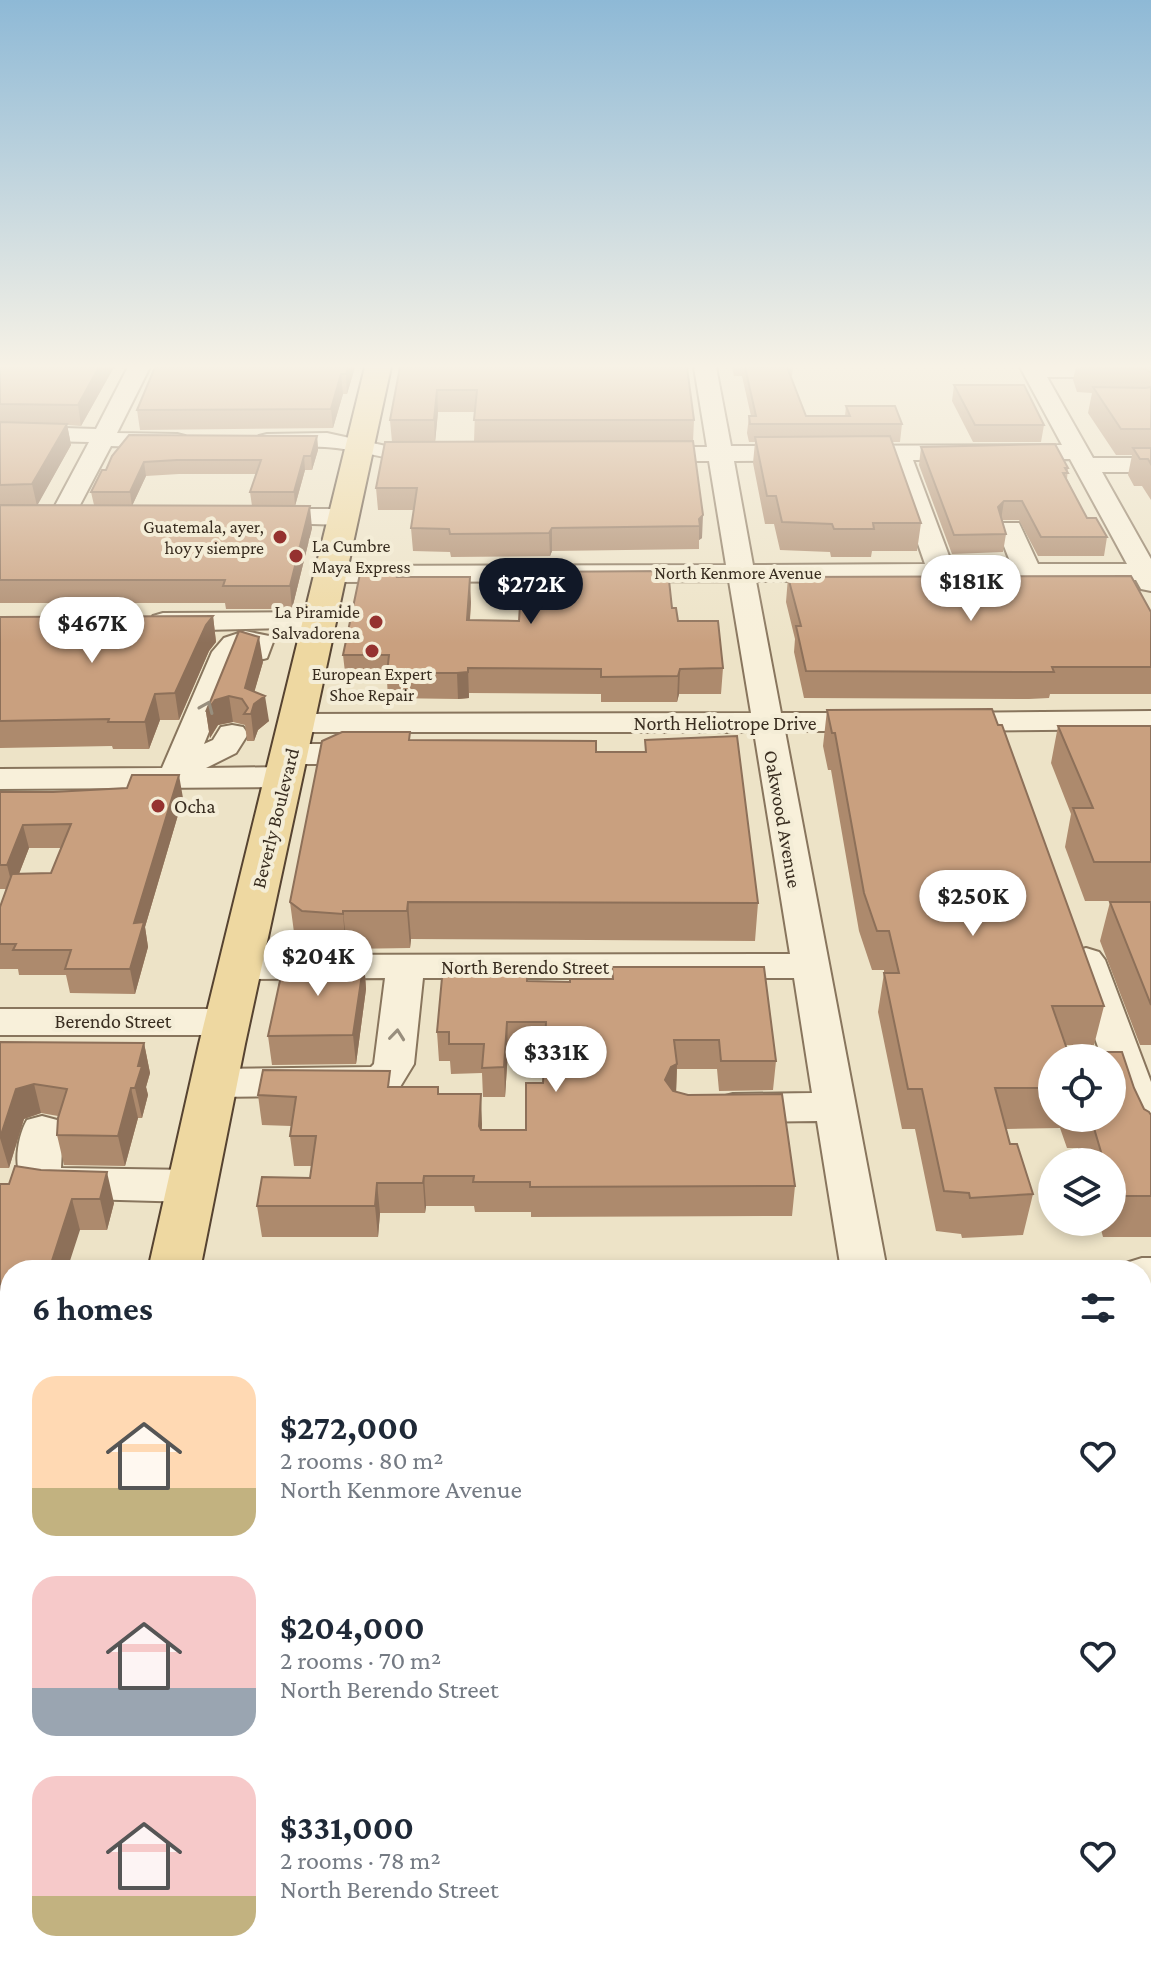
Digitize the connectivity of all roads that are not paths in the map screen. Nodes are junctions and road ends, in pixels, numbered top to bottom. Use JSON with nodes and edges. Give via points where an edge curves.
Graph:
{"nodes":[{"id":1,"x":92,"y":459,"type":"edge"},
{"id":2,"x":358,"y":459,"type":"edge"},
{"id":3,"x":720,"y":459,"type":"edge"},
{"id":4,"x":901,"y":459,"type":"edge"},
{"id":5,"x":1083,"y":459,"type":"edge"},
{"id":6,"x":1092,"y":459,"type":"edge"},
{"id":7,"x":1151,"y":465,"type":"edge"},
{"id":8,"x":31,"y":517,"type":"edge"},
{"id":9,"x":62,"y":517,"type":"junction"},
{"id":10,"x":93,"y":517,"type":"edge"},
{"id":11,"x":235,"y":517,"type":"edge"},
{"id":12,"x":345,"y":517,"type":"junction"},
{"id":13,"x":1010,"y":528,"type":"dead end"},
{"id":14,"x":1028,"y":572,"type":"junction"},
{"id":15,"x":741,"y":573,"type":"junction"},
{"id":16,"x":942,"y":573,"type":"junction"},
{"id":17,"x":331,"y":574,"type":"junction"},
{"id":18,"x":1148,"y":578,"type":"edge"},
{"id":19,"x":321,"y":621,"type":"junction"},
{"id":20,"x":140,"y":622,"type":"edge"},
{"id":21,"x":257,"y":652,"type":"edge"},
{"id":22,"x":1151,"y":720,"type":"edge"},
{"id":23,"x":232,"y":734,"type":"dead end"},
{"id":24,"x":758,"y":744,"type":"junction"},
{"id":25,"x":291,"y":752,"type":"junction"},
{"id":26,"x":403,"y":754,"type":"edge"},
{"id":27,"x":181,"y":778,"type":"junction"},
{"id":28,"x":0,"y":779,"type":"edge"},
{"id":29,"x":1075,"y":930,"type":"edge"},
{"id":30,"x":810,"y":966,"type":"junction"},
{"id":31,"x":240,"y":967,"type":"junction"},
{"id":32,"x":405,"y":967,"type":"junction"},
{"id":33,"x":0,"y":1022,"type":"edge"},
{"id":34,"x":226,"y":1022,"type":"junction"},
{"id":35,"x":212,"y":1083,"type":"junction"},
{"id":36,"x":834,"y":1107,"type":"junction"},
{"id":37,"x":701,"y":1108,"type":"edge"},
{"id":38,"x":42,"y":1130,"type":"dead end"},
{"id":39,"x":1151,"y":1138,"type":"edge"},
{"id":40,"x":191,"y":1186,"type":"junction"},
{"id":41,"x":176,"y":1260,"type":"edge"},
{"id":42,"x":862,"y":1260,"type":"edge"}],
"edges":[{"from":1,"to":9,"type":"street"},
{"from":2,"to":12,"type":"main road","name":"Beverly Boulevard"},
{"from":3,"to":15,"type":"street","name":"Oakwood Avenue"},
{"from":4,"to":16,"type":"street"},
{"from":5,"to":18,"type":"street"},
{"from":6,"to":7,"type":"street"},
{"from":8,"to":9,"type":"street"},
{"from":9,"to":10,"type":"street"},
{"from":11,"to":12,"type":"street"},
{"from":12,"to":17,"type":"main road","name":"Beverly Boulevard"},
{"from":13,"to":14,"type":"street"},
{"from":14,"to":16,"type":"street","name":"North Kenmore Avenue"},
{"from":14,"to":18,"type":"street","name":"North Kenmore Avenue"},
{"from":15,"to":16,"type":"street","name":"North Kenmore Avenue"},
{"from":15,"to":17,"type":"street","name":"North Kenmore Avenue"},
{"from":15,"to":24,"type":"street","name":"Oakwood Avenue"},
{"from":17,"to":19,"type":"main road","name":"Beverly Boulevard"},
{"from":19,"to":20,"type":"street"},
{"from":19,"to":25,"type":"main road","name":"Beverly Boulevard"},
{"from":27,"to":21,"type":"street","one_way":true,"via":[[180,761],[207,709],[227,652],[247,639],[259,642]]},
{"from":22,"to":24,"type":"street","name":"North Heliotrope Drive","via":[[911,722]]},
{"from":23,"to":27,"type":"street","via":[[225,746],[192,761]]},
{"from":24,"to":25,"type":"street","name":"North Heliotrope Drive"},
{"from":24,"to":30,"type":"street","name":"Oakwood Avenue"},
{"from":25,"to":26,"type":"street"},
{"from":25,"to":27,"type":"street"},
{"from":25,"to":31,"type":"main road","name":"Beverly Boulevard"},
{"from":27,"to":28,"type":"street"},
{"from":29,"to":39,"type":"street"},
{"from":30,"to":32,"type":"street","name":"North Berendo Street"},
{"from":30,"to":36,"type":"street","name":"Oakwood Avenue"},
{"from":31,"to":32,"type":"street","name":"North Berendo Street"},
{"from":31,"to":34,"type":"main road","name":"Beverly Boulevard"},
{"from":35,"to":32,"type":"street","one_way":true,"via":[[386,1077],[394,1064]]},
{"from":33,"to":34,"type":"street","name":"Berendo Street"},
{"from":34,"to":35,"type":"main road","name":"Beverly Boulevard"},
{"from":35,"to":40,"type":"main road","name":"Beverly Boulevard"},
{"from":36,"to":37,"type":"street"},
{"from":36,"to":42,"type":"street","name":"Oakwood Avenue"},
{"from":38,"to":40,"type":"street","via":[[39,1163],[42,1178],[49,1183]]},
{"from":40,"to":41,"type":"main road","name":"Beverly Boulevard"}]}
